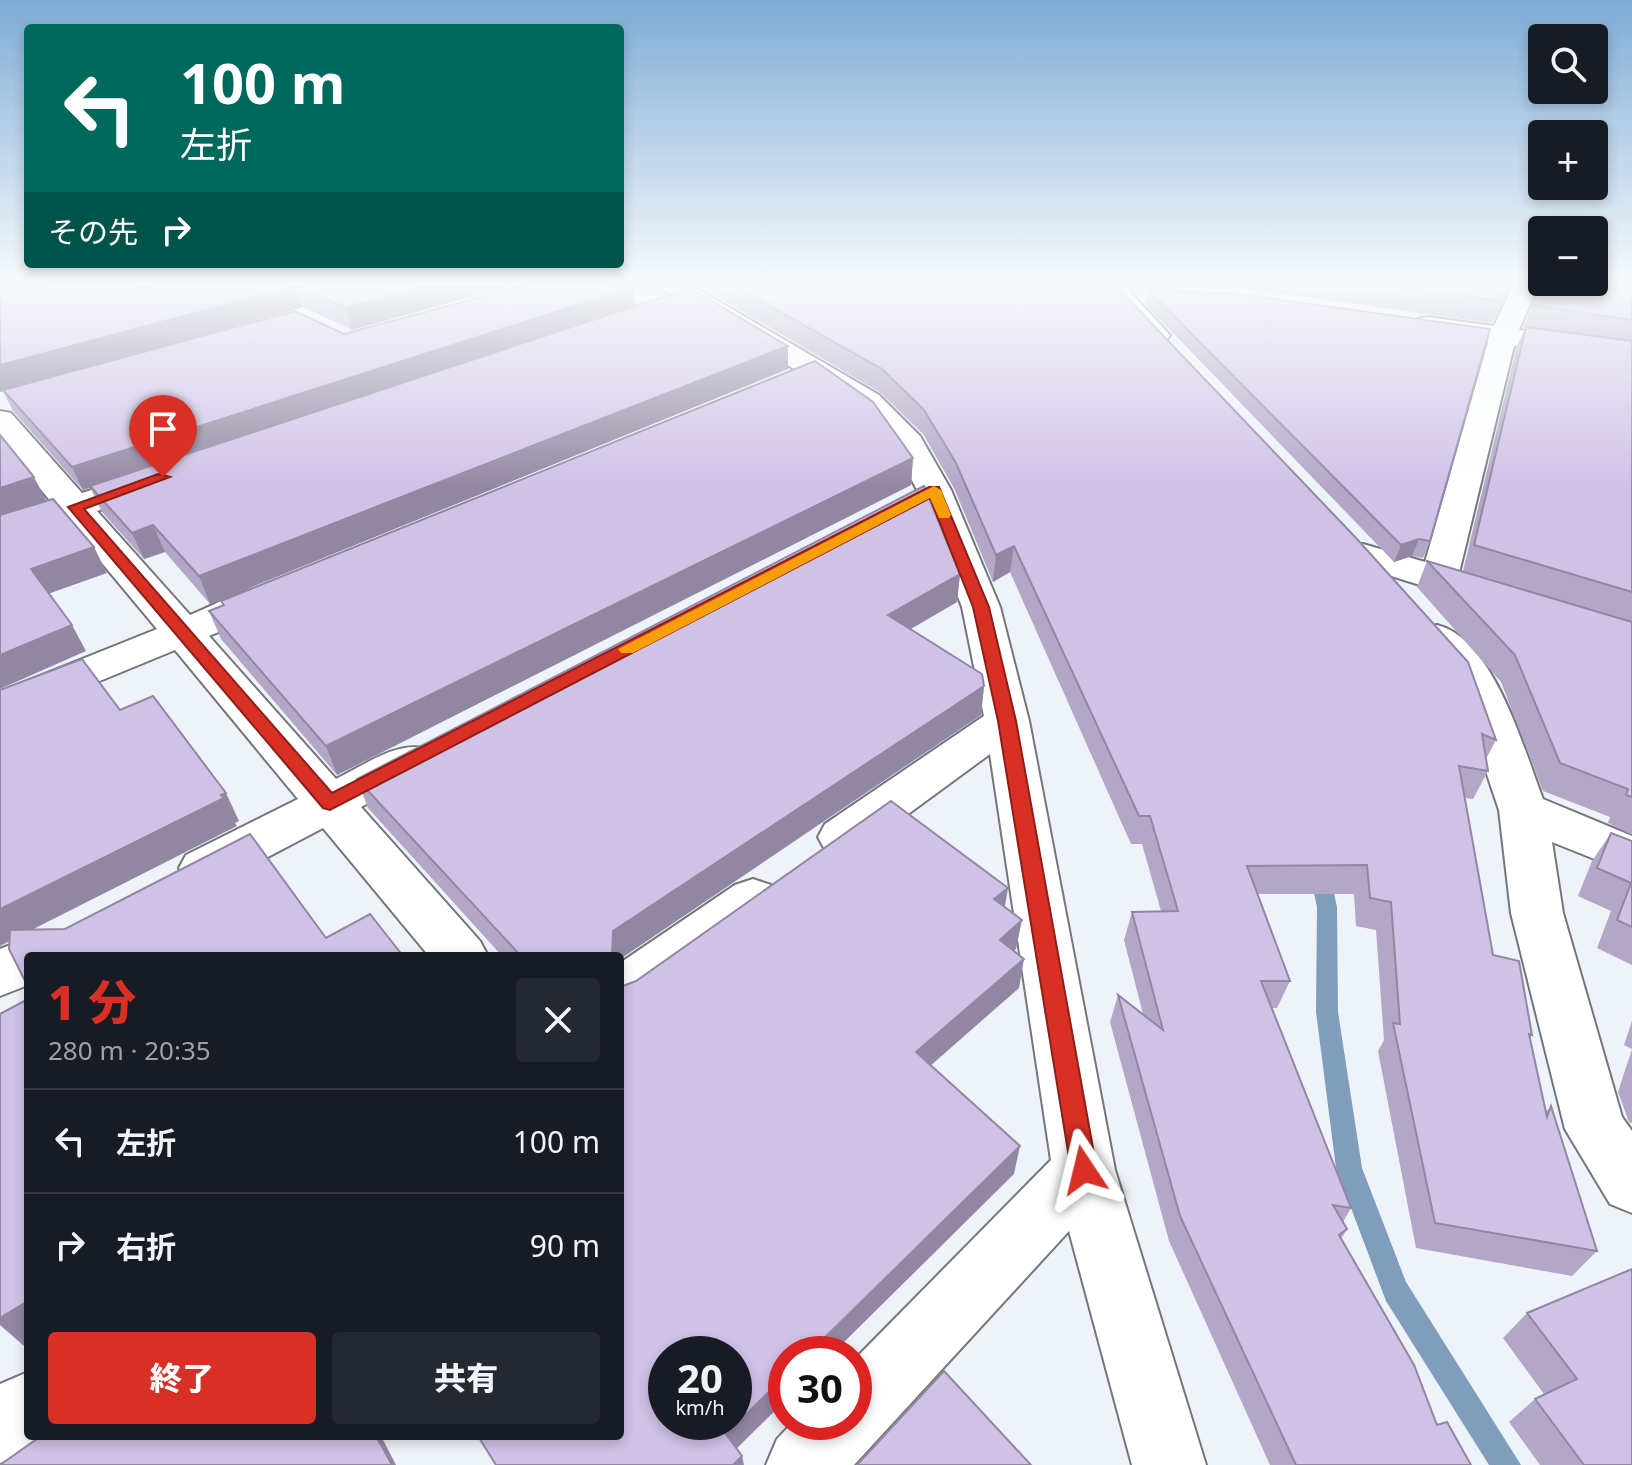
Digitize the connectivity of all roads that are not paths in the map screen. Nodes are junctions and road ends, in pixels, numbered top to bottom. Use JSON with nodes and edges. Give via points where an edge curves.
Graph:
{"nodes":[{"id":1,"x":782,"y":351,"type":"edge"},
{"id":2,"x":1499,"y":351,"type":"edge"},
{"id":3,"x":819,"y":370,"type":"junction"},
{"id":4,"x":776,"y":388,"type":"edge"},
{"id":5,"x":5,"y":407,"type":"edge"},
{"id":6,"x":180,"y":471,"type":"edge"},
{"id":7,"x":934,"y":490,"type":"junction"},
{"id":8,"x":75,"y":507,"type":"junction"},
{"id":9,"x":892,"y":512,"type":"edge"},
{"id":10,"x":0,"y":532,"type":"edge"},
{"id":11,"x":1439,"y":579,"type":"junction"},
{"id":12,"x":299,"y":585,"type":"edge"},
{"id":13,"x":1498,"y":598,"type":"edge"},
{"id":14,"x":183,"y":632,"type":"junction"},
{"id":15,"x":0,"y":708,"type":"edge"},
{"id":16,"x":1007,"y":721,"type":"junction"},
{"id":17,"x":442,"y":745,"type":"edge"},
{"id":18,"x":330,"y":803,"type":"junction"},
{"id":19,"x":1523,"y":810,"type":"junction"},
{"id":20,"x":1632,"y":856,"type":"edge"},
{"id":21,"x":176,"y":883,"type":"edge"},
{"id":22,"x":458,"y":952,"type":"edge"},
{"id":23,"x":24,"y":961,"type":"edge"},
{"id":24,"x":0,"y":974,"type":"edge"},
{"id":25,"x":624,"y":989,"type":"edge"},
{"id":26,"x":1613,"y":1138,"type":"edge"},
{"id":27,"x":1084,"y":1170,"type":"junction"},
{"id":28,"x":1632,"y":1183,"type":"edge"},
{"id":29,"x":872,"y":1393,"type":"edge"},
{"id":30,"x":24,"y":1411,"type":"edge"},
{"id":31,"x":0,"y":1427,"type":"edge"},
{"id":32,"x":827,"y":1440,"type":"edge"},
{"id":33,"x":803,"y":1465,"type":"edge"},
{"id":34,"x":1169,"y":1465,"type":"edge"}],
"edges":[{"from":1,"to":3,"type":"street"},
{"from":2,"to":11,"type":"street"},
{"from":3,"to":4,"type":"street"},
{"from":3,"to":7,"type":"street","via":[[868,401],[909,443]]},
{"from":5,"to":8,"type":"street"},
{"from":6,"to":8,"type":"street"},
{"from":7,"to":9,"type":"street"},
{"from":7,"to":16,"type":"street","via":[[981,607]]},
{"from":8,"to":10,"type":"street"},
{"from":8,"to":14,"type":"street"},
{"from":11,"to":13,"type":"street"},
{"from":11,"to":19,"type":"street","via":[[1353,543],[1478,684]]},
{"from":12,"to":14,"type":"street"},
{"from":14,"to":15,"type":"street"},
{"from":14,"to":18,"type":"street"},
{"from":16,"to":25,"type":"street"},
{"from":16,"to":27,"type":"street"},
{"from":17,"to":18,"type":"street"},
{"from":18,"to":21,"type":"street"},
{"from":18,"to":22,"type":"street"},
{"from":19,"to":20,"type":"street"},
{"from":19,"to":26,"type":"street","via":[[1537,913]]},
{"from":23,"to":24,"type":"street"},
{"from":26,"to":28,"type":"street"},
{"from":27,"to":29,"type":"street"},
{"from":27,"to":34,"type":"street"},
{"from":30,"to":31,"type":"street"},
{"from":32,"to":33,"type":"street"}]}
